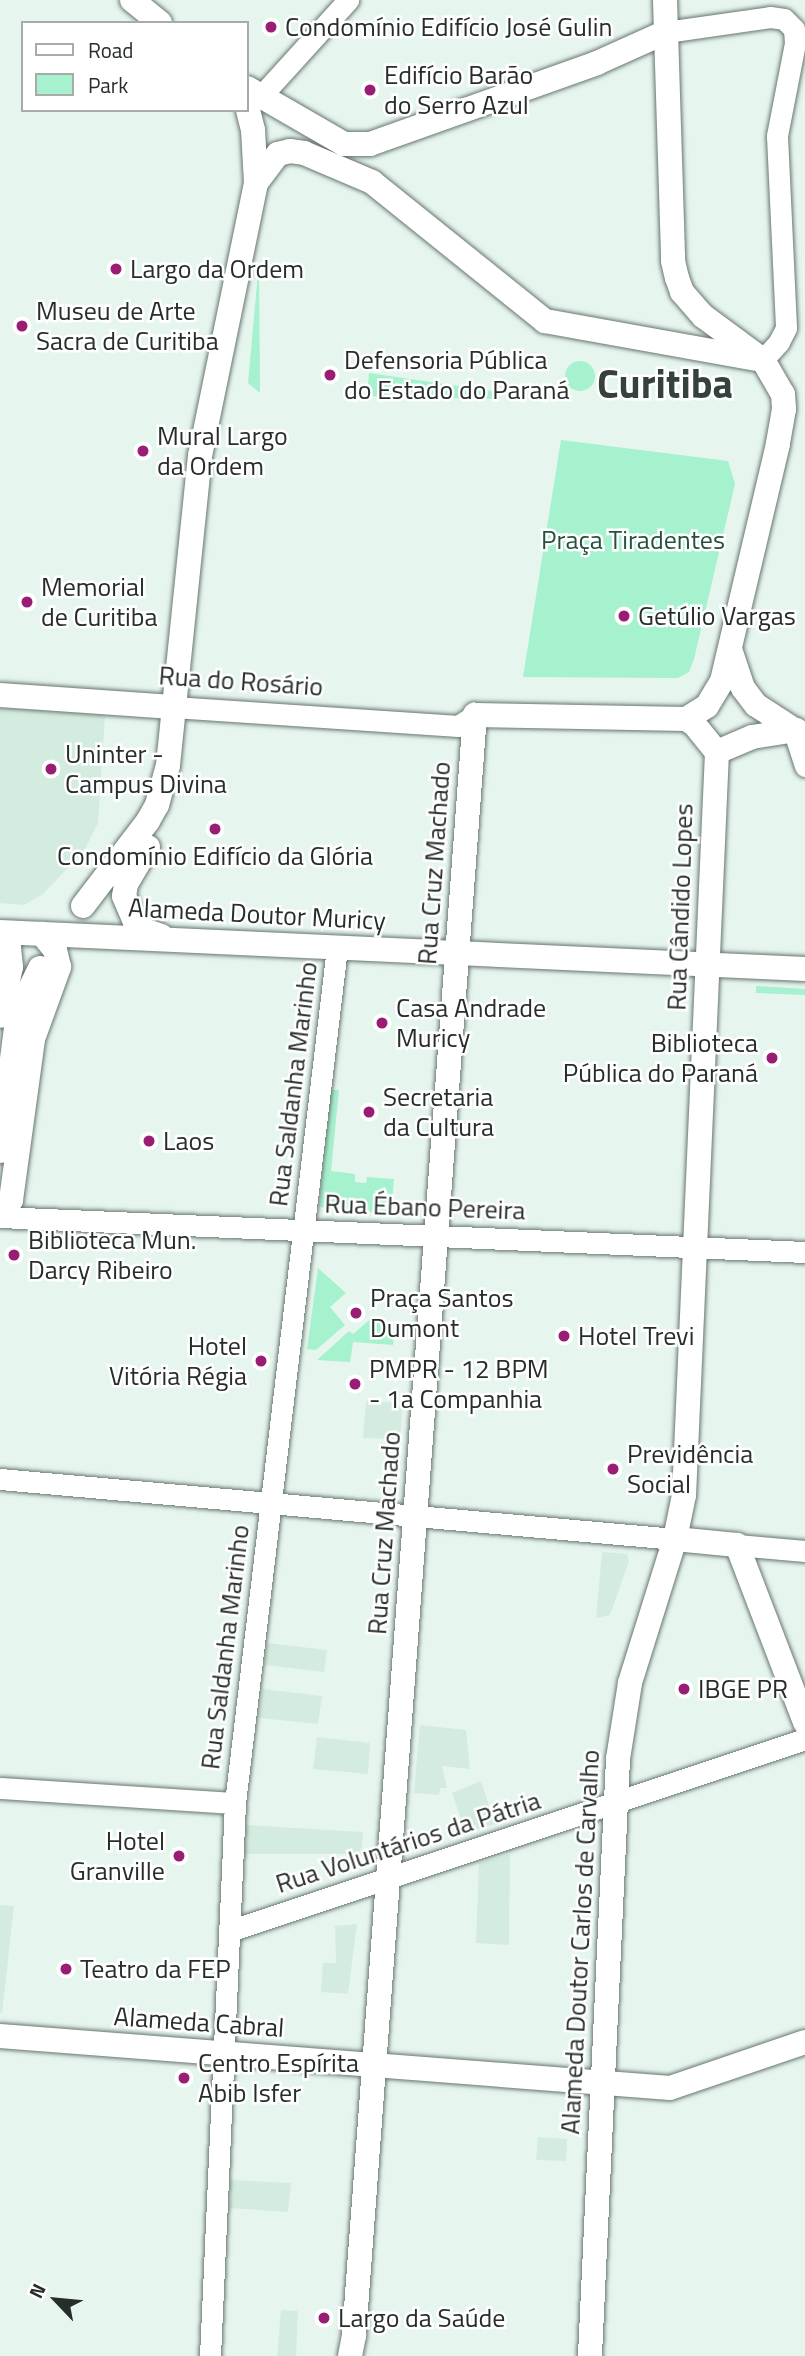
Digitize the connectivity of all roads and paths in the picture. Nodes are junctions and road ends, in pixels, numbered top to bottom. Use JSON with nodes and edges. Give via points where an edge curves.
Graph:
{"nodes":[{"id":1,"x":131,"y":0,"type":"edge"},
{"id":2,"x":348,"y":0,"type":"edge"},
{"id":3,"x":665,"y":0,"type":"edge"},
{"id":4,"x":157,"y":21,"type":"edge"},
{"id":5,"x":666,"y":32,"type":"junction"},
{"id":6,"x":251,"y":97,"type":"edge"},
{"id":7,"x":370,"y":144,"type":"junction"},
{"id":8,"x":372,"y":182,"type":"junction"},
{"id":9,"x":256,"y":183,"type":"junction"},
{"id":10,"x":763,"y":360,"type":"junction"},
{"id":11,"x":730,"y":646,"type":"junction"},
{"id":12,"x":0,"y":695,"type":"edge"},
{"id":13,"x":173,"y":706,"type":"junction"},
{"id":14,"x":475,"y":715,"type":"junction"},
{"id":15,"x":686,"y":719,"type":"junction"},
{"id":16,"x":799,"y":730,"type":"edge"},
{"id":17,"x":717,"y":752,"type":"junction"},
{"id":18,"x":805,"y":766,"type":"edge"},
{"id":19,"x":83,"y":906,"type":"dead end"},
{"id":20,"x":0,"y":934,"type":"edge"},
{"id":21,"x":41,"y":934,"type":"junction"},
{"id":22,"x":170,"y":939,"type":"junction"},
{"id":23,"x":338,"y":947,"type":"junction"},
{"id":24,"x":457,"y":953,"type":"junction"},
{"id":25,"x":708,"y":964,"type":"junction"},
{"id":26,"x":40,"y":968,"type":"dead end"},
{"id":27,"x":805,"y":968,"type":"edge"},
{"id":28,"x":0,"y":1016,"type":"edge"},
{"id":29,"x":0,"y":1151,"type":"edge"},
{"id":30,"x":0,"y":1210,"type":"edge"},
{"id":31,"x":0,"y":1217,"type":"edge"},
{"id":32,"x":303,"y":1230,"type":"junction"},
{"id":33,"x":436,"y":1236,"type":"junction"},
{"id":34,"x":696,"y":1247,"type":"junction"},
{"id":35,"x":805,"y":1252,"type":"edge"},
{"id":36,"x":0,"y":1479,"type":"edge"},
{"id":37,"x":270,"y":1503,"type":"junction"},
{"id":38,"x":415,"y":1516,"type":"junction"},
{"id":39,"x":675,"y":1539,"type":"junction"},
{"id":40,"x":737,"y":1545,"type":"junction"},
{"id":41,"x":805,"y":1551,"type":"edge"},
{"id":42,"x":805,"y":1721,"type":"edge"},
{"id":43,"x":805,"y":1740,"type":"edge"},
{"id":44,"x":0,"y":1788,"type":"edge"},
{"id":45,"x":616,"y":1802,"type":"junction"},
{"id":46,"x":235,"y":1803,"type":"junction"},
{"id":47,"x":388,"y":1878,"type":"junction"},
{"id":48,"x":229,"y":1931,"type":"junction"},
{"id":49,"x":0,"y":2036,"type":"edge"},
{"id":50,"x":805,"y":2042,"type":"edge"},
{"id":51,"x":224,"y":2054,"type":"junction"},
{"id":52,"x":374,"y":2065,"type":"junction"},
{"id":53,"x":603,"y":2083,"type":"junction"},
{"id":54,"x":210,"y":2356,"type":"edge"},
{"id":55,"x":350,"y":2356,"type":"edge"},
{"id":56,"x":590,"y":2356,"type":"edge"}],
"edges":[{"from":1,"to":4,"type":"street"},
{"from":2,"to":6,"type":"street"},
{"from":3,"to":5,"type":"street"},
{"from":5,"to":7,"type":"street","via":[[597,63]]},
{"from":5,"to":10,"type":"street","via":[[677,278],[698,311]]},
{"from":5,"to":10,"type":"street","via":[[770,17],[791,23],[795,43],[778,121],[776,155],[786,328]]},
{"from":6,"to":7,"type":"street","via":[[344,145]]},
{"from":6,"to":9,"type":"street"},
{"from":7,"to":8,"type":"street","via":[[367,158]]},
{"from":8,"to":9,"type":"street","via":[[290,151],[278,154]]},
{"from":8,"to":10,"type":"street","via":[[545,321]]},
{"from":9,"to":13,"type":"street","via":[[200,456]]},
{"from":10,"to":11,"type":"street","via":[[783,394],[782,428]]},
{"from":11,"to":15,"type":"street","via":[[717,692],[707,706]]},
{"from":11,"to":16,"type":"street","via":[[734,668],[756,705]]},
{"from":12,"to":13,"type":"street","name":"Rua do Rosário"},
{"from":13,"to":14,"type":"street","name":"Rua do Rosário","via":[[458,726]]},
{"from":13,"to":19,"type":"street","via":[[168,765],[157,805],[124,856]]},
{"from":13,"to":22,"type":"street","via":[[185,726],[177,786],[124,896],[135,922]]},
{"from":14,"to":15,"type":"street"},
{"from":14,"to":24,"type":"street","name":"Rua Cruz Machado"},
{"from":15,"to":17,"type":"street"},
{"from":16,"to":17,"type":"street","via":[[752,737]]},
{"from":16,"to":18,"type":"street"},
{"from":17,"to":25,"type":"street","name":"Rua Cândido Lopes"},
{"from":20,"to":21,"type":"street","name":"Alameda Doutor Muricy"},
{"from":20,"to":28,"type":"street","via":[[9,948],[10,967]]},
{"from":21,"to":22,"type":"street","name":"Alameda Doutor Muricy"},
{"from":21,"to":30,"type":"street","via":[[55,950],[59,967],[33,1039],[11,1200]]},
{"from":22,"to":23,"type":"street","name":"Alameda Doutor Muricy"},
{"from":23,"to":24,"type":"street","name":"Alameda Doutor Muricy"},
{"from":23,"to":32,"type":"street","name":"Rua Saldanha Marinho"},
{"from":24,"to":25,"type":"street","name":"Alameda Doutor Muricy"},
{"from":24,"to":33,"type":"street","name":"Rua Cruz Machado"},
{"from":25,"to":27,"type":"street","name":"Alameda Doutor Muricy"},
{"from":25,"to":34,"type":"street","name":"Rua Cândido Lopes"},
{"from":26,"to":29,"type":"street","via":[[16,1027]]},
{"from":31,"to":32,"type":"street","name":"Rua Ébano Pereira"},
{"from":32,"to":33,"type":"street","name":"Rua Ébano Pereira"},
{"from":32,"to":37,"type":"street","name":"Rua Saldanha Marinho"},
{"from":33,"to":34,"type":"street","name":"Rua Ébano Pereira"},
{"from":33,"to":38,"type":"street","name":"Rua Cruz Machado"},
{"from":34,"to":35,"type":"street","name":"Rua Ébano Pereira"},
{"from":34,"to":39,"type":"street","name":"Rua Cândido Lopes","via":[[684,1495]]},
{"from":36,"to":37,"type":"street"},
{"from":37,"to":38,"type":"street"},
{"from":37,"to":46,"type":"street","name":"Rua Saldanha Marinho"},
{"from":38,"to":39,"type":"street"},
{"from":38,"to":47,"type":"street","name":"Rua Cruz Machado"},
{"from":39,"to":40,"type":"street"},
{"from":39,"to":45,"type":"street","name":"Alameda Doutor Carlos de Carvalho","via":[[630,1683]]},
{"from":40,"to":41,"type":"street"},
{"from":40,"to":42,"type":"street"},
{"from":43,"to":45,"type":"street","name":"Rua Voluntários da Pátria"},
{"from":44,"to":46,"type":"street"},
{"from":45,"to":47,"type":"street","name":"Rua Voluntários da Pátria"},
{"from":45,"to":53,"type":"street","name":"Alameda Doutor Carlos de Carvalho"},
{"from":46,"to":48,"type":"street","name":"Rua Saldanha Marinho"},
{"from":47,"to":48,"type":"street","name":"Rua Voluntários da Pátria"},
{"from":47,"to":52,"type":"street","name":"Rua Cruz Machado"},
{"from":48,"to":51,"type":"street","name":"Rua Saldanha Marinho"},
{"from":49,"to":51,"type":"street","name":"Alameda Cabral"},
{"from":50,"to":53,"type":"street","name":"Alameda Cabral","via":[[670,2088]]},
{"from":51,"to":52,"type":"street","name":"Alameda Cabral"},
{"from":51,"to":54,"type":"street","name":"Rua Saldanha Marinho"},
{"from":52,"to":53,"type":"street","name":"Alameda Cabral"},
{"from":52,"to":55,"type":"street","name":"Rua Cruz Machado"},
{"from":53,"to":56,"type":"street","name":"Alameda Doutor Carlos de Carvalho"}]}
